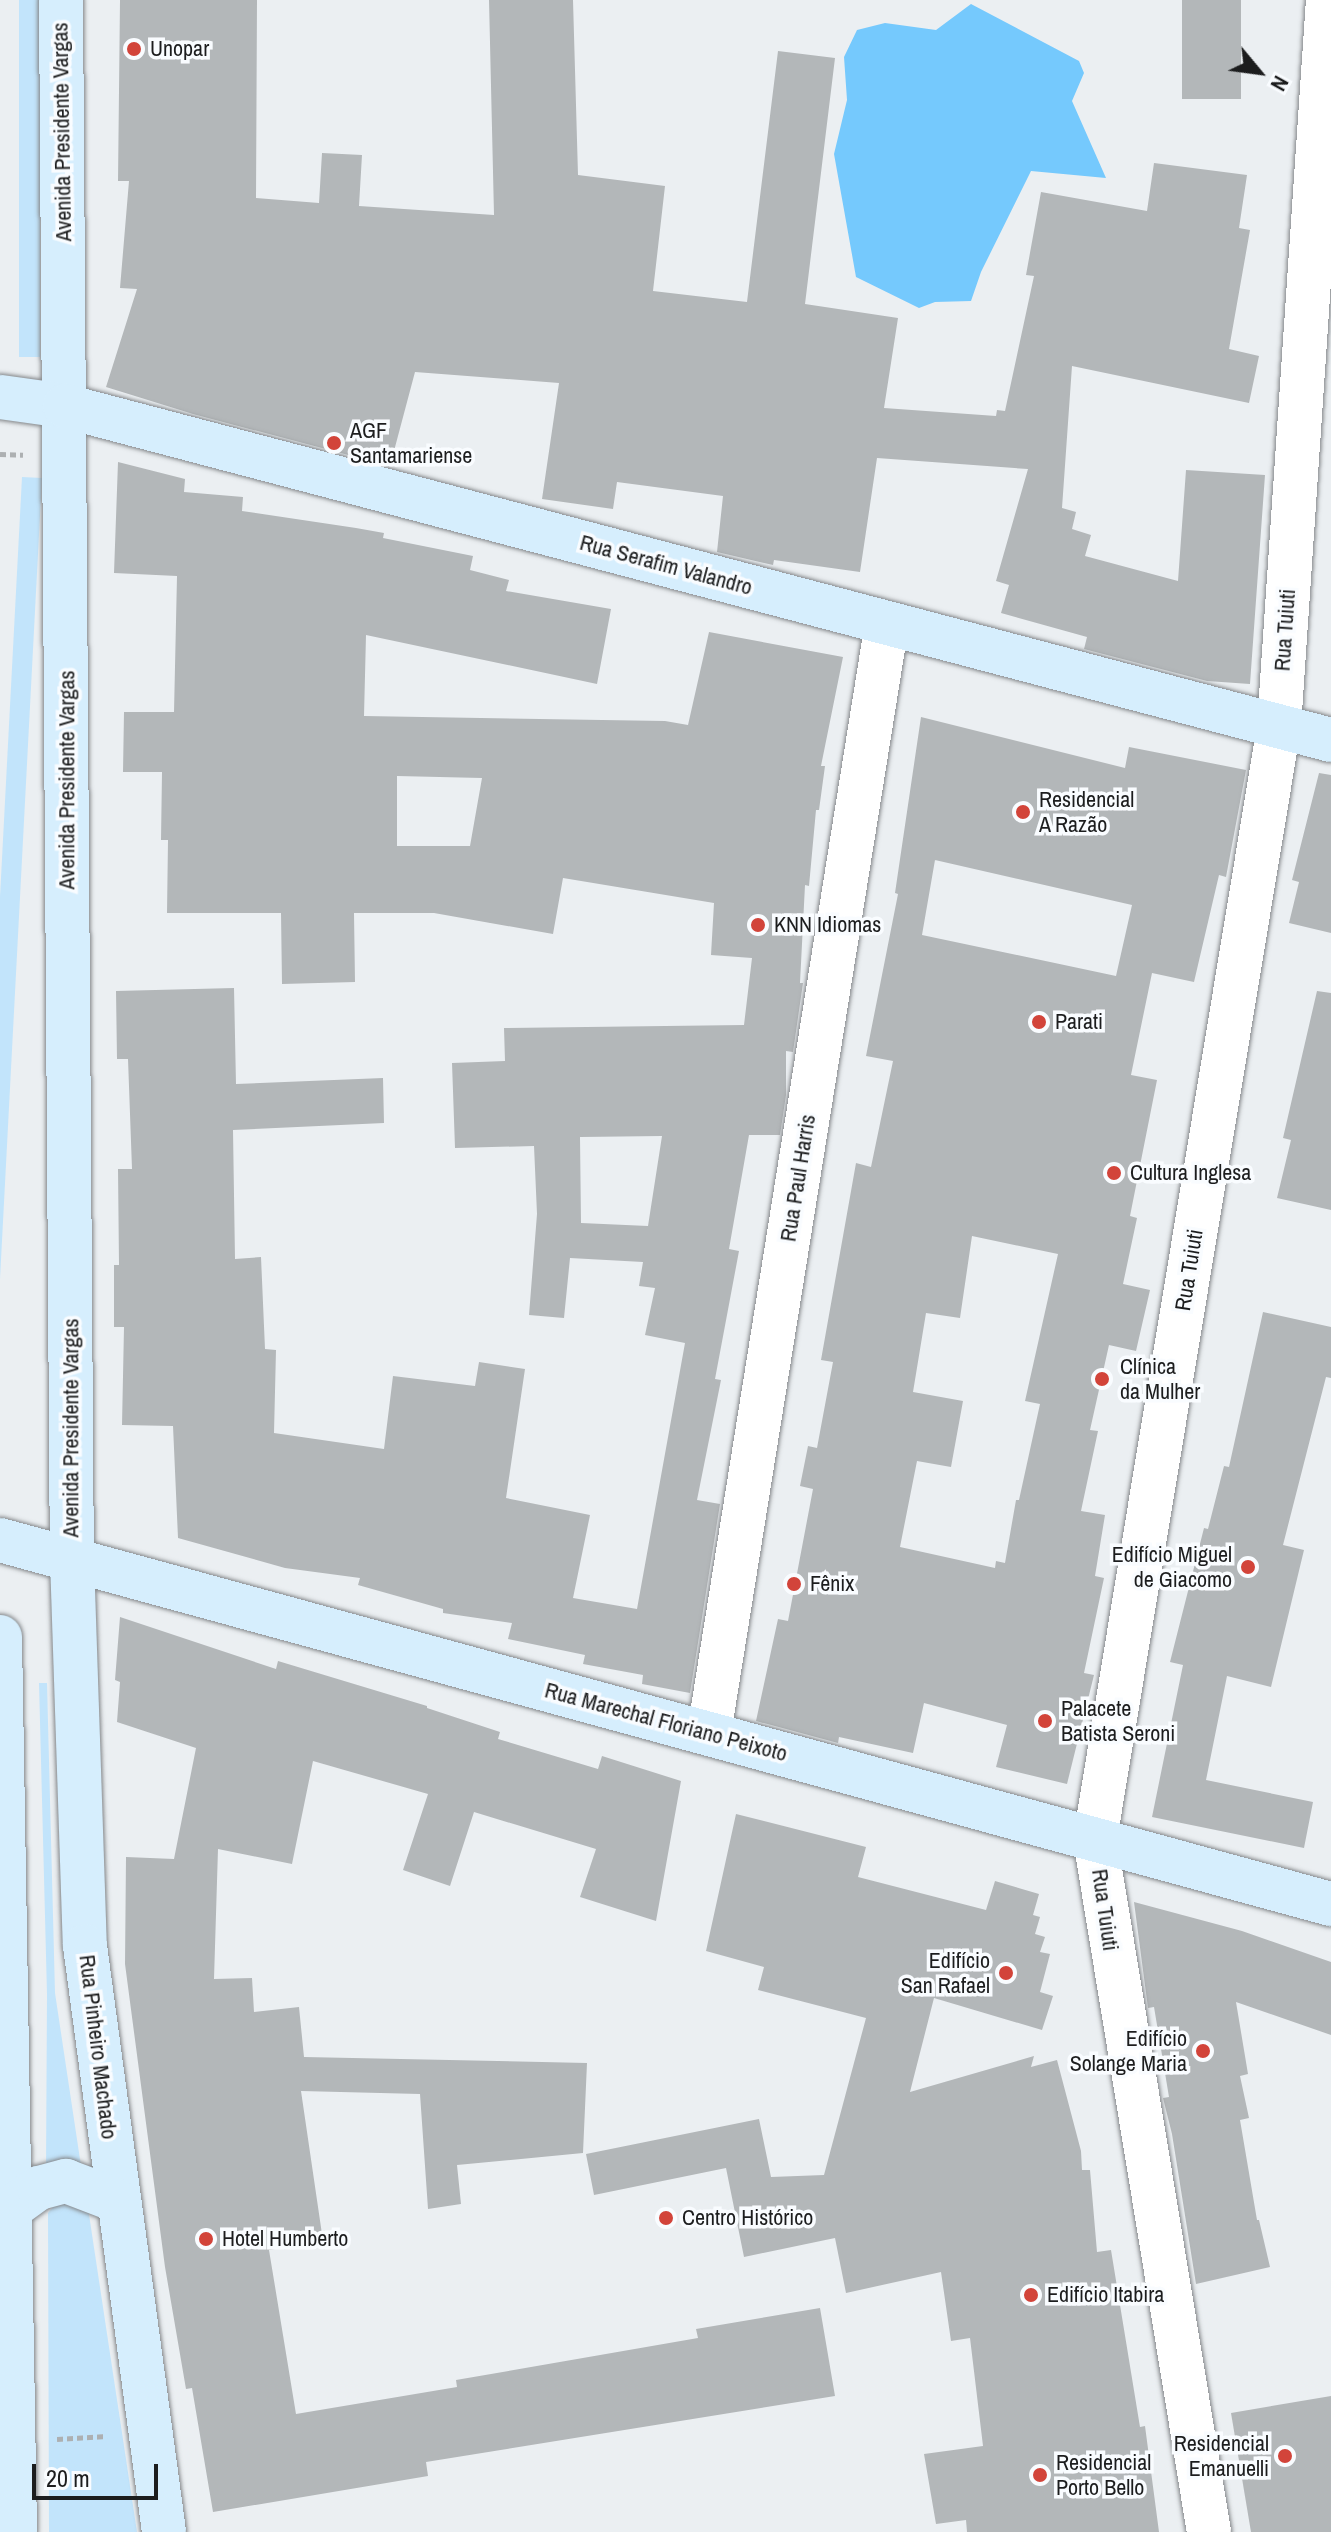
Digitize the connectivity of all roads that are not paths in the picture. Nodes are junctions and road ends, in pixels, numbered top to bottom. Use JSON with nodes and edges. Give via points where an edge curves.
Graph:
{"nodes":[{"id":1,"x":61,"y":0,"type":"edge"},
{"id":2,"x":1328,"y":0,"type":"edge"},
{"id":3,"x":0,"y":397,"type":"edge"},
{"id":4,"x":65,"y":406,"type":"junction"},
{"id":5,"x":887,"y":623,"type":"junction"},
{"id":6,"x":1279,"y":726,"type":"junction"},
{"id":7,"x":1331,"y":740,"type":"edge"},
{"id":8,"x":0,"y":1540,"type":"edge"},
{"id":9,"x":72,"y":1559,"type":"junction"},
{"id":10,"x":0,"y":1637,"type":"edge"},
{"id":11,"x":709,"y":1733,"type":"junction"},
{"id":12,"x":1095,"y":1839,"type":"junction"},
{"id":13,"x":1331,"y":1904,"type":"edge"},
{"id":14,"x":116,"y":2200,"type":"junction"},
{"id":15,"x":11,"y":2208,"type":"junction"},
{"id":16,"x":15,"y":2532,"type":"edge"},
{"id":17,"x":164,"y":2532,"type":"edge"},
{"id":18,"x":1209,"y":2532,"type":"edge"}],
"edges":[{"from":1,"to":4,"type":"main road","name":"Avenida Presidente Vargas"},
{"from":2,"to":6,"type":"street","name":"Rua Tuiuti"},
{"from":3,"to":4,"type":"main road","name":"Rua Serafim Valandro"},
{"from":4,"to":5,"type":"main road","name":"Rua Serafim Valandro"},
{"from":4,"to":9,"type":"main road","name":"Avenida Presidente Vargas"},
{"from":5,"to":6,"type":"main road","name":"Rua Serafim Valandro"},
{"from":5,"to":11,"type":"street","name":"Rua Paul Harris"},
{"from":6,"to":7,"type":"main road","name":"Rua Serafim Valandro"},
{"from":6,"to":12,"type":"street","name":"Rua Tuiuti"},
{"from":8,"to":9,"type":"main road","name":"Rua Marechal Floriano Peixoto"},
{"from":9,"to":11,"type":"main road","name":"Rua Marechal Floriano Peixoto"},
{"from":9,"to":14,"type":"main road","name":"Rua Pinheiro Machado","via":[[85,1946]]},
{"from":10,"to":15,"type":"main road"},
{"from":11,"to":12,"type":"main road","name":"Rua Marechal Floriano Peixoto"},
{"from":12,"to":13,"type":"main road","name":"Rua Marechal Floriano Peixoto"},
{"from":12,"to":18,"type":"street","name":"Rua Tuiuti"},
{"from":14,"to":15,"type":"main road","via":[[66,2181],[39,2188]]},
{"from":14,"to":17,"type":"main road","name":"Rua Pinheiro Machado"},
{"from":15,"to":16,"type":"main road"}]}
